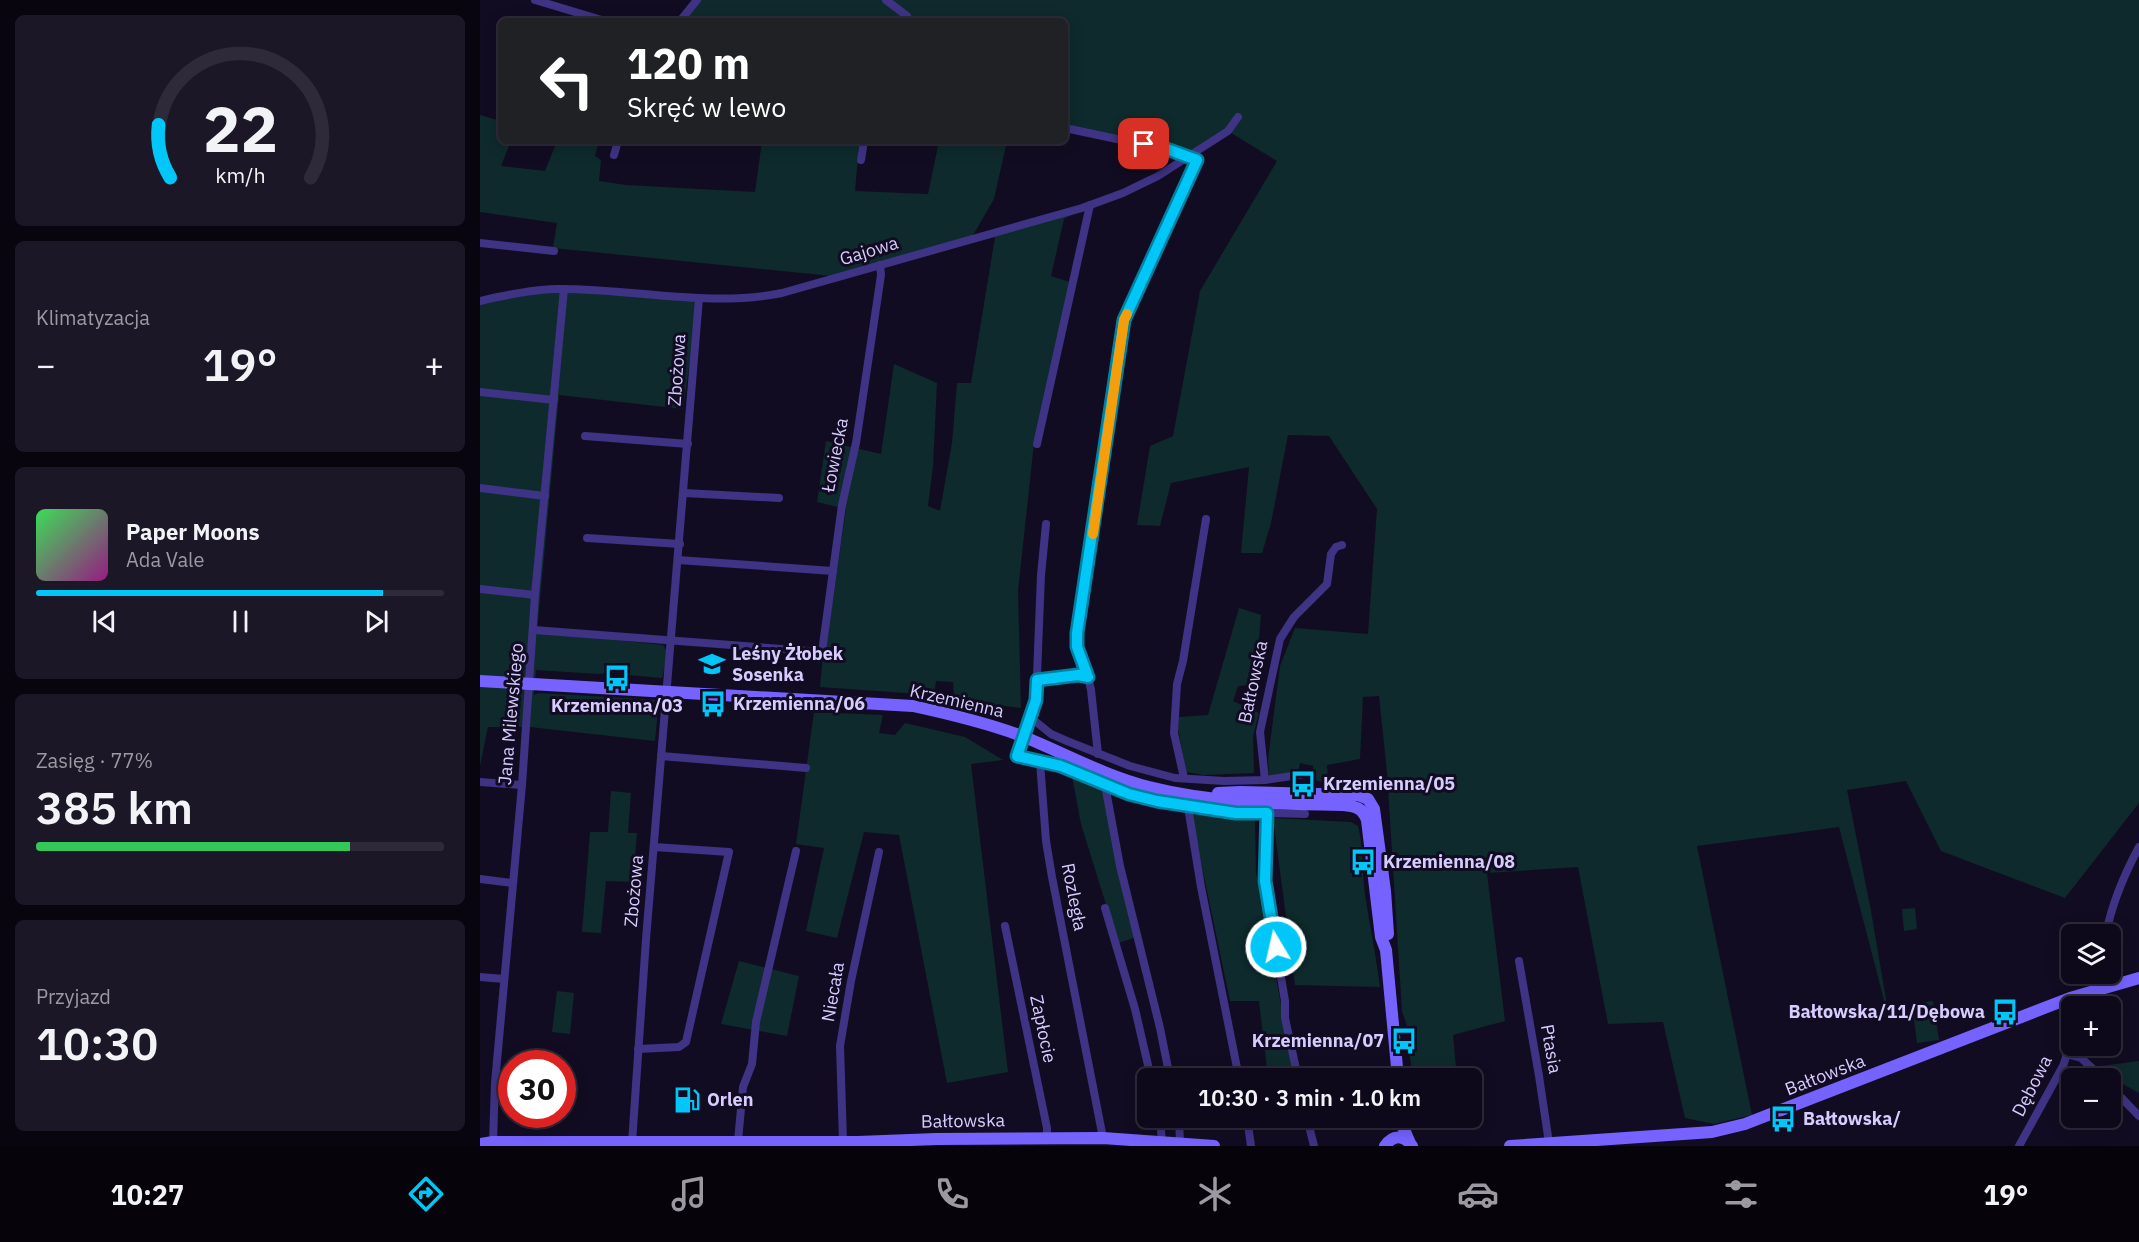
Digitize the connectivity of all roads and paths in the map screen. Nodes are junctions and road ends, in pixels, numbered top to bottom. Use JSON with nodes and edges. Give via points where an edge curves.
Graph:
{"nodes":[{"id":1,"x":535,"y":0,"type":"edge"},
{"id":2,"x":697,"y":0,"type":"edge"},
{"id":3,"x":886,"y":0,"type":"edge"},
{"id":4,"x":907,"y":16,"type":"dead end"},
{"id":5,"x":595,"y":18,"type":"edge"},
{"id":6,"x":682,"y":18,"type":"edge"},
{"id":7,"x":1238,"y":117,"type":"dead end"},
{"id":8,"x":1068,"y":129,"type":"edge"},
{"id":9,"x":617,"y":144,"type":"edge"},
{"id":10,"x":864,"y":144,"type":"edge"},
{"id":11,"x":614,"y":155,"type":"dead end"},
{"id":12,"x":1186,"y":156,"type":"junction"},
{"id":13,"x":861,"y":160,"type":"dead end"},
{"id":14,"x":1090,"y":205,"type":"junction"},
{"id":15,"x":480,"y":243,"type":"edge"},
{"id":16,"x":554,"y":251,"type":"dead end"},
{"id":17,"x":880,"y":265,"type":"junction"},
{"id":18,"x":564,"y":289,"type":"junction"},
{"id":19,"x":699,"y":298,"type":"junction"},
{"id":20,"x":480,"y":301,"type":"edge"},
{"id":21,"x":480,"y":392,"type":"edge"},
{"id":22,"x":554,"y":400,"type":"junction"},
{"id":23,"x":585,"y":436,"type":"dead end"},
{"id":24,"x":688,"y":444,"type":"junction"},
{"id":25,"x":1037,"y":444,"type":"dead end"},
{"id":26,"x":480,"y":488,"type":"edge"},
{"id":27,"x":684,"y":493,"type":"junction"},
{"id":28,"x":544,"y":496,"type":"junction"},
{"id":29,"x":779,"y":498,"type":"dead end"},
{"id":30,"x":1206,"y":519,"type":"dead end"},
{"id":31,"x":1046,"y":524,"type":"dead end"},
{"id":32,"x":586,"y":538,"type":"dead end"},
{"id":33,"x":680,"y":544,"type":"junction"},
{"id":34,"x":1342,"y":545,"type":"dead end"},
{"id":35,"x":678,"y":560,"type":"junction"},
{"id":36,"x":833,"y":571,"type":"junction"},
{"id":37,"x":480,"y":589,"type":"edge"},
{"id":38,"x":535,"y":595,"type":"junction"},
{"id":39,"x":534,"y":630,"type":"junction"},
{"id":40,"x":672,"y":642,"type":"junction"},
{"id":41,"x":1088,"y":677,"type":"junction"},
{"id":42,"x":1037,"y":680,"type":"junction"},
{"id":43,"x":480,"y":681,"type":"edge"},
{"id":44,"x":529,"y":683,"type":"junction"},
{"id":45,"x":667,"y":691,"type":"junction"},
{"id":46,"x":1030,"y":717,"type":"junction"},
{"id":47,"x":1022,"y":736,"type":"junction"},
{"id":48,"x":1098,"y":754,"type":"junction"},
{"id":49,"x":662,"y":756,"type":"junction"},
{"id":50,"x":1040,"y":762,"type":"junction"},
{"id":51,"x":806,"y":768,"type":"dead end"},
{"id":52,"x":1305,"y":774,"type":"dead end"},
{"id":53,"x":1184,"y":778,"type":"junction"},
{"id":54,"x":1265,"y":780,"type":"junction"},
{"id":55,"x":480,"y":782,"type":"edge"},
{"id":56,"x":522,"y":785,"type":"junction"},
{"id":57,"x":1105,"y":785,"type":"junction"},
{"id":58,"x":1188,"y":807,"type":"junction"},
{"id":59,"x":1267,"y":813,"type":"junction"},
{"id":60,"x":1305,"y":814,"type":"dead end"},
{"id":61,"x":654,"y":847,"type":"junction"},
{"id":62,"x":2139,"y":847,"type":"edge"},
{"id":63,"x":796,"y":851,"type":"dead end"},
{"id":64,"x":879,"y":852,"type":"dead end"},
{"id":65,"x":480,"y":879,"type":"edge"},
{"id":66,"x":512,"y":883,"type":"junction"},
{"id":67,"x":1104,"y":908,"type":"dead end"},
{"id":68,"x":2108,"y":924,"type":"edge"},
{"id":69,"x":1005,"y":926,"type":"dead end"},
{"id":70,"x":1519,"y":962,"type":"dead end"},
{"id":71,"x":480,"y":977,"type":"edge"},
{"id":72,"x":2139,"y":978,"type":"edge"},
{"id":73,"x":504,"y":979,"type":"junction"},
{"id":74,"x":2098,"y":984,"type":"edge"},
{"id":75,"x":2098,"y":989,"type":"junction"},
{"id":76,"x":2084,"y":993,"type":"junction"},
{"id":77,"x":2084,"y":996,"type":"edge"},
{"id":78,"x":638,"y":1049,"type":"junction"},
{"id":79,"x":2066,"y":1056,"type":"edge"},
{"id":80,"x":2073,"y":1056,"type":"edge"},
{"id":81,"x":1149,"y":1068,"type":"edge"},
{"id":82,"x":1168,"y":1068,"type":"edge"},
{"id":83,"x":1237,"y":1068,"type":"edge"},
{"id":84,"x":1296,"y":1068,"type":"edge"},
{"id":85,"x":1397,"y":1068,"type":"edge"},
{"id":86,"x":2092,"y":1068,"type":"edge"},
{"id":87,"x":2121,"y":1097,"type":"edge"},
{"id":88,"x":2139,"y":1116,"type":"edge"},
{"id":89,"x":1161,"y":1128,"type":"edge"},
{"id":90,"x":1179,"y":1128,"type":"edge"},
{"id":91,"x":1248,"y":1128,"type":"edge"},
{"id":92,"x":1310,"y":1128,"type":"edge"},
{"id":93,"x":1395,"y":1128,"type":"edge"},
{"id":94,"x":1404,"y":1128,"type":"edge"},
{"id":95,"x":1047,"y":1138,"type":"junction"},
{"id":96,"x":1103,"y":1138,"type":"junction"},
{"id":97,"x":738,"y":1141,"type":"junction"},
{"id":98,"x":843,"y":1141,"type":"junction"},
{"id":99,"x":936,"y":1142,"type":"edge"},
{"id":100,"x":1009,"y":1142,"type":"edge"},
{"id":101,"x":1162,"y":1142,"type":"junction"},
{"id":102,"x":486,"y":1143,"type":"edge"},
{"id":103,"x":632,"y":1143,"type":"junction"},
{"id":104,"x":1180,"y":1143,"type":"junction"},
{"id":105,"x":1549,"y":1143,"type":"junction"},
{"id":106,"x":764,"y":1144,"type":"edge"},
{"id":107,"x":859,"y":1144,"type":"edge"},
{"id":108,"x":1386,"y":1144,"type":"edge"},
{"id":109,"x":1412,"y":1144,"type":"edge"},
{"id":110,"x":1527,"y":1145,"type":"edge"},
{"id":111,"x":1214,"y":1146,"type":"edge"},
{"id":112,"x":1251,"y":1146,"type":"edge"},
{"id":113,"x":1314,"y":1146,"type":"edge"},
{"id":114,"x":1510,"y":1146,"type":"edge"},
{"id":115,"x":2019,"y":1146,"type":"edge"}],
"edges":[{"from":1,"to":5,"type":"street"},
{"from":2,"to":6,"type":"street"},
{"from":3,"to":4,"type":"street"},
{"from":7,"to":12,"type":"street","name":"Gajowa","via":[[1228,131]]},
{"from":8,"to":12,"type":"street"},
{"from":9,"to":11,"type":"street"},
{"from":10,"to":13,"type":"street"},
{"from":12,"to":14,"type":"street","name":"Gajowa","via":[[1158,176]]},
{"from":12,"to":41,"type":"street","via":[[1197,160],[1124,320],[1077,633],[1077,647]]},
{"from":14,"to":17,"type":"street","name":"Gajowa"},
{"from":14,"to":25,"type":"street"},
{"from":15,"to":16,"type":"street"},
{"from":17,"to":19,"type":"street","name":"Gajowa","via":[[767,296]]},
{"from":17,"to":36,"type":"street","name":"Łowiecka","via":[[856,443]]},
{"from":18,"to":19,"type":"street","name":"Gajowa"},
{"from":18,"to":20,"type":"street","name":"Gajowa"},
{"from":18,"to":22,"type":"street","name":"Jana Milewskiego"},
{"from":19,"to":24,"type":"street","name":"Zbożowa"},
{"from":21,"to":22,"type":"street"},
{"from":22,"to":28,"type":"street","name":"Jana Milewskiego"},
{"from":23,"to":24,"type":"street"},
{"from":24,"to":27,"type":"street","name":"Zbożowa"},
{"from":26,"to":28,"type":"street"},
{"from":27,"to":29,"type":"street"},
{"from":27,"to":33,"type":"street","name":"Zbożowa"},
{"from":28,"to":38,"type":"street","name":"Jana Milewskiego"},
{"from":30,"to":53,"type":"street","via":[[1177,684],[1174,733]]},
{"from":31,"to":42,"type":"street"},
{"from":32,"to":33,"type":"street"},
{"from":33,"to":35,"type":"street","name":"Zbożowa"},
{"from":34,"to":54,"type":"street","name":"Bałtowska","via":[[1330,554],[1327,584],[1294,616],[1280,639],[1260,732]]},
{"from":35,"to":36,"type":"street"},
{"from":35,"to":40,"type":"street","name":"Zbożowa"},
{"from":36,"to":40,"type":"street","name":"Łowiecka","via":[[822,652]]},
{"from":37,"to":38,"type":"street"},
{"from":38,"to":39,"type":"street","name":"Jana Milewskiego"},
{"from":39,"to":40,"type":"street"},
{"from":39,"to":44,"type":"street","name":"Jana Milewskiego"},
{"from":40,"to":45,"type":"street","name":"Zbożowa"},
{"from":41,"to":42,"type":"street"},
{"from":41,"to":48,"type":"street"},
{"from":42,"to":46,"type":"street"},
{"from":43,"to":44,"type":"main road","name":"Krzemienna"},
{"from":44,"to":45,"type":"main road","name":"Krzemienna"},
{"from":44,"to":56,"type":"street","name":"Jana Milewskiego"},
{"from":45,"to":47,"type":"main road","name":"Krzemienna","via":[[913,706]]},
{"from":45,"to":49,"type":"street","name":"Zbożowa"},
{"from":46,"to":47,"type":"street"},
{"from":46,"to":48,"type":"street","via":[[1051,734]]},
{"from":47,"to":50,"type":"street","via":[[1017,756]]},
{"from":47,"to":85,"type":"main road","name":"Krzemienna","via":[[1148,786],[1199,795],[1240,792],[1358,795],[1368,799],[1374,809],[1385,891],[1386,950]]},
{"from":48,"to":53,"type":"street","via":[[1155,774]]},
{"from":49,"to":51,"type":"street"},
{"from":49,"to":61,"type":"street","name":"Zbożowa"},
{"from":50,"to":57,"type":"street","via":[[1061,766]]},
{"from":50,"to":96,"type":"street","name":"Rozległa","via":[[1052,877]]},
{"from":52,"to":54,"type":"street"},
{"from":53,"to":54,"type":"street"},
{"from":55,"to":56,"type":"street"},
{"from":56,"to":66,"type":"street","name":"Jana Milewskiego"},
{"from":57,"to":58,"type":"street"},
{"from":57,"to":82,"type":"street"},
{"from":58,"to":59,"type":"street"},
{"from":58,"to":83,"type":"street"},
{"from":59,"to":60,"type":"street"},
{"from":59,"to":84,"type":"street","via":[[1265,881]]},
{"from":61,"to":78,"type":"street","name":"Zbożowa"},
{"from":61,"to":78,"type":"street","via":[[729,852],[686,1041],[678,1047]]},
{"from":62,"to":68,"type":"street","via":[[2123,878]]},
{"from":63,"to":97,"type":"street","via":[[756,1022],[752,1064],[742,1087]]},
{"from":64,"to":98,"type":"street","name":"Niecała","via":[[840,1046]]},
{"from":65,"to":66,"type":"street"},
{"from":66,"to":73,"type":"street","name":"Jana Milewskiego"},
{"from":67,"to":81,"type":"street"},
{"from":69,"to":95,"type":"street","name":"Zapłocie"},
{"from":70,"to":105,"type":"street","name":"Ptasia"},
{"from":71,"to":73,"type":"street"},
{"from":72,"to":75,"type":"main road","name":"Bałtowska"},
{"from":73,"to":102,"type":"street","name":"Jana Milewskiego","via":[[493,1110]]},
{"from":74,"to":75,"type":"street"},
{"from":75,"to":76,"type":"main road","name":"Bałtowska"},
{"from":76,"to":77,"type":"street"},
{"from":76,"to":105,"type":"main road","name":"Bałtowska","via":[[1745,1124],[1712,1132]]},
{"from":78,"to":103,"type":"street","name":"Zbożowa"},
{"from":79,"to":115,"type":"street","name":"Dębowa"},
{"from":80,"to":86,"type":"street"},
{"from":87,"to":88,"type":"street"},
{"from":89,"to":101,"type":"street"},
{"from":90,"to":104,"type":"street"},
{"from":91,"to":112,"type":"street"},
{"from":92,"to":113,"type":"street"},
{"from":93,"to":108,"type":"main road"},
{"from":94,"to":109,"type":"main road"},
{"from":95,"to":96,"type":"main road","name":"Bałtowska"},
{"from":95,"to":100,"type":"main road","name":"Bałtowska"},
{"from":96,"to":101,"type":"main road","name":"Bałtowska"},
{"from":97,"to":103,"type":"main road","name":"Bałtowska"},
{"from":97,"to":106,"type":"main road","name":"Bałtowska"},
{"from":98,"to":106,"type":"main road","name":"Bałtowska"},
{"from":98,"to":107,"type":"main road","name":"Bałtowska"},
{"from":99,"to":100,"type":"main road","name":"Bałtowska"},
{"from":99,"to":107,"type":"main road","name":"Bałtowska"},
{"from":101,"to":104,"type":"main road","name":"Bałtowska"},
{"from":102,"to":103,"type":"main road","name":"Bałtowska"},
{"from":104,"to":111,"type":"main road","name":"Bałtowska"},
{"from":105,"to":110,"type":"main road","name":"Bałtowska"},
{"from":108,"to":109,"type":"main road","via":[[1400,1137]]},
{"from":110,"to":114,"type":"main road","name":"Bałtowska"}]}
